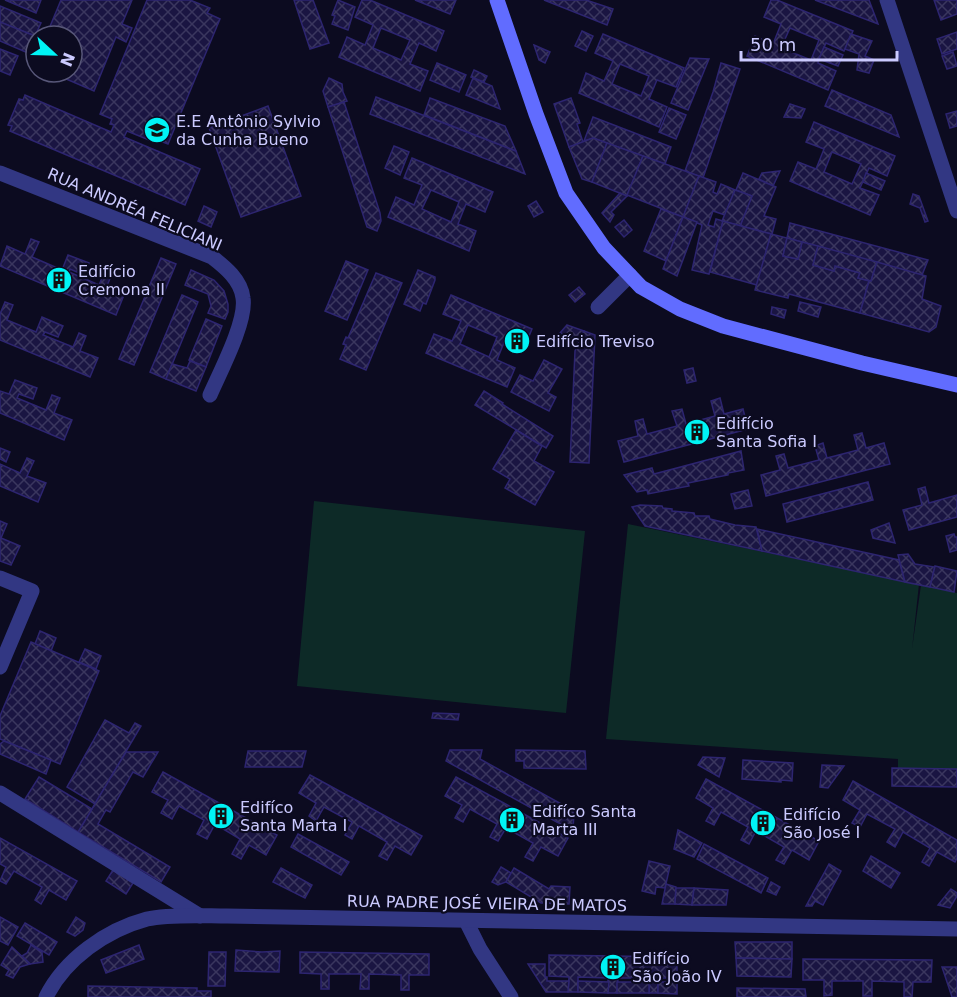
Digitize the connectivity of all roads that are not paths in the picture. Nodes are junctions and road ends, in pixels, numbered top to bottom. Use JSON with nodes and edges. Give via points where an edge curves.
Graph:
{"nodes":[{"id":1,"x":497,"y":0,"type":"edge"},
{"id":2,"x":887,"y":0,"type":"edge"},
{"id":3,"x":0,"y":172,"type":"edge"},
{"id":4,"x":957,"y":211,"type":"edge"},
{"id":5,"x":630,"y":275,"type":"junction"},
{"id":6,"x":598,"y":307,"type":"dead end"},
{"id":7,"x":957,"y":385,"type":"edge"},
{"id":8,"x":210,"y":395,"type":"dead end"},
{"id":9,"x":0,"y":578,"type":"edge"},
{"id":10,"x":0,"y":667,"type":"edge"},
{"id":11,"x":0,"y":793,"type":"edge"},
{"id":12,"x":200,"y":916,"type":"junction"},
{"id":13,"x":466,"y":921,"type":"junction"},
{"id":14,"x":957,"y":929,"type":"edge"},
{"id":15,"x":46,"y":997,"type":"edge"},
{"id":16,"x":511,"y":997,"type":"edge"}],
"edges":[{"from":1,"to":5,"type":"street","via":[[566,193],[604,248]]},
{"from":2,"to":4,"type":"street"},
{"from":3,"to":8,"type":"street","name":"RUA ANDRÉA FELICIANI","via":[[212,257],[225,267],[241,291],[243,308]]},
{"from":5,"to":6,"type":"street"},
{"from":5,"to":7,"type":"street","via":[[641,287],[681,309],[723,326]]},
{"from":9,"to":10,"type":"street","via":[[32,591]]},
{"from":11,"to":12,"type":"street"},
{"from":12,"to":13,"type":"street","name":"RUA PADRE JOSÉ VIEIRA DE MATOS"},
{"from":12,"to":15,"type":"street","name":"RUA PADRE JOSÉ VIEIRA DE MATOS","via":[[148,919],[111,934],[66,968]]},
{"from":13,"to":14,"type":"street","name":"RUA PADRE JOSÉ VIEIRA DE MATOS"},
{"from":13,"to":16,"type":"street"}]}
